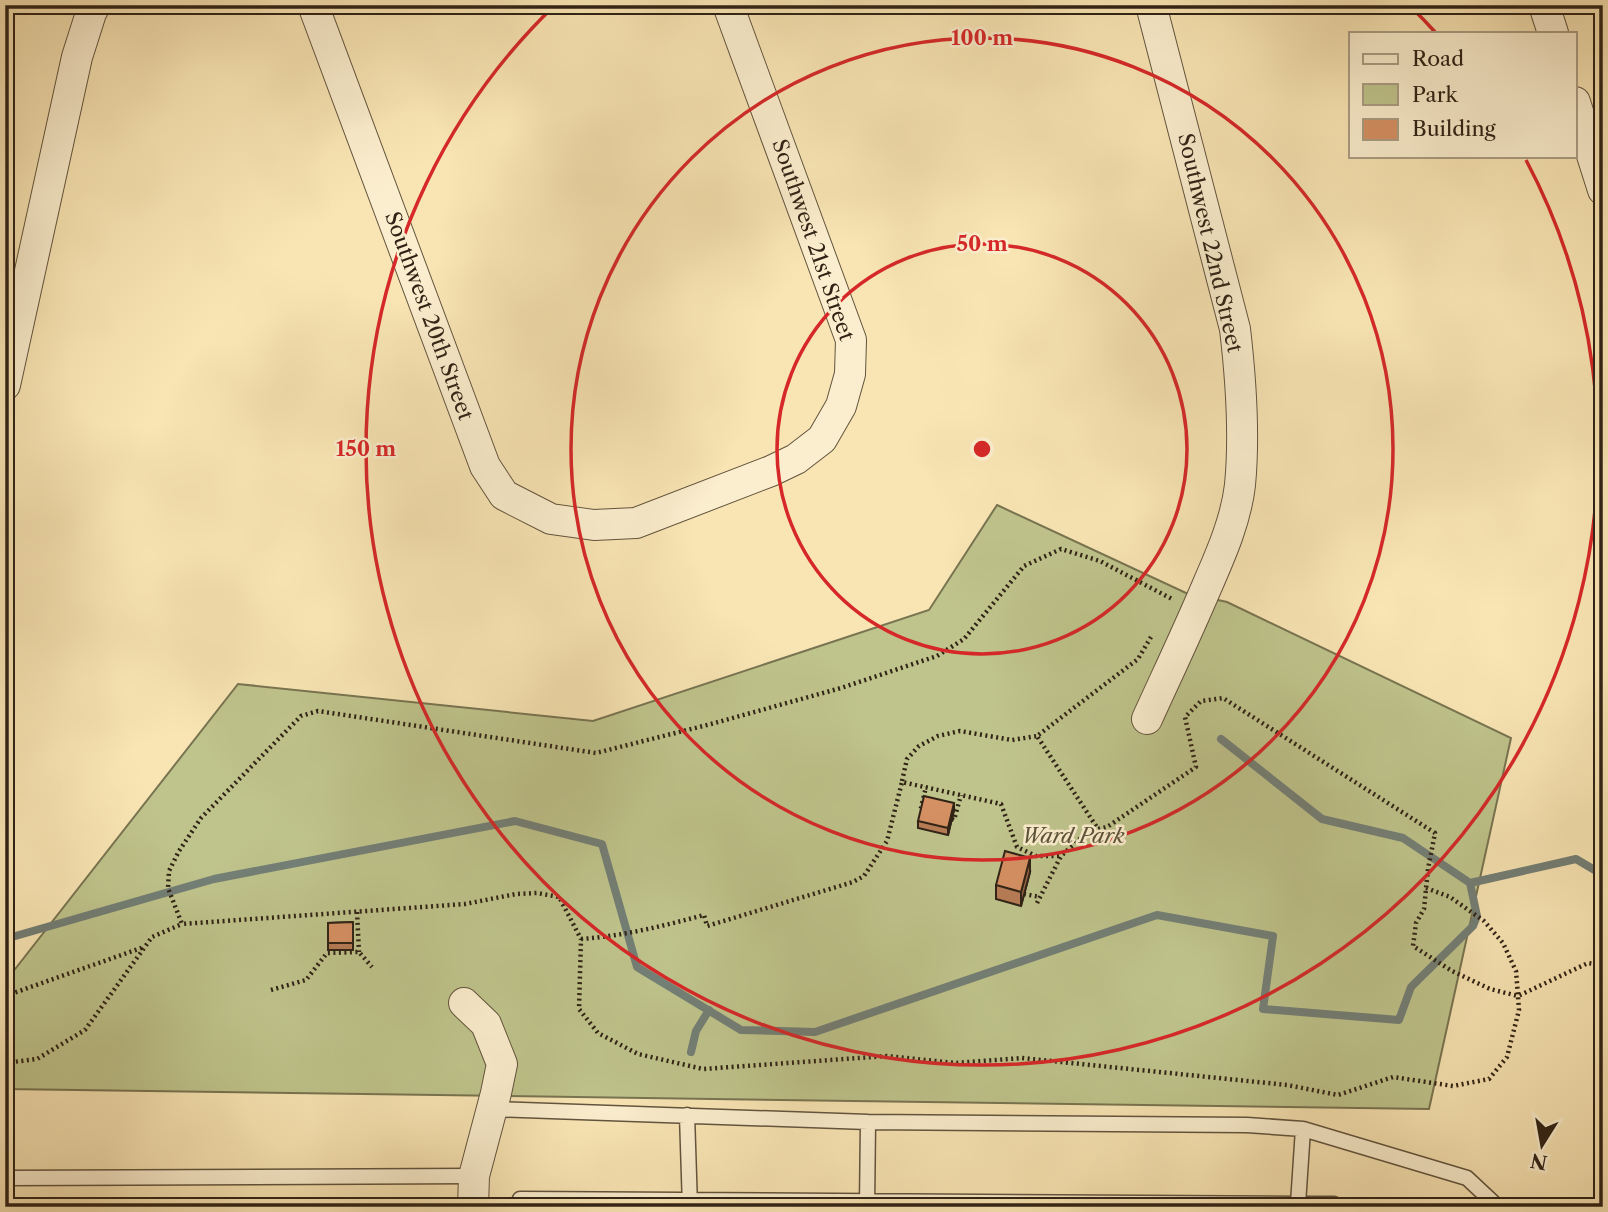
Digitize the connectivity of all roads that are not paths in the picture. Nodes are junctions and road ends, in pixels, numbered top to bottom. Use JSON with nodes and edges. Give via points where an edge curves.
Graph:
{"nodes":[{"id":1,"x":96,"y":5,"type":"edge"},
{"id":2,"x":313,"y":5,"type":"edge"},
{"id":3,"x":728,"y":5,"type":"edge"},
{"id":4,"x":1151,"y":5,"type":"edge"},
{"id":5,"x":1544,"y":5,"type":"edge"},
{"id":6,"x":1553,"y":32,"type":"edge"},
{"id":7,"x":1576,"y":105,"type":"edge"},
{"id":8,"x":1603,"y":190,"type":"edge"},
{"id":9,"x":5,"y":385,"type":"edge"},
{"id":10,"x":636,"y":523,"type":"joint"},
{"id":11,"x":1147,"y":719,"type":"dead end"},
{"id":12,"x":464,"y":1003,"type":"dead end"},
{"id":13,"x":492,"y":1109,"type":"junction"},
{"id":14,"x":687,"y":1115,"type":"junction"},
{"id":15,"x":868,"y":1122,"type":"junction"},
{"id":16,"x":1303,"y":1129,"type":"junction"},
{"id":17,"x":474,"y":1176,"type":"junction"},
{"id":18,"x":5,"y":1178,"type":"edge"},
{"id":19,"x":690,"y":1203,"type":"edge"},
{"id":20,"x":867,"y":1204,"type":"edge"},
{"id":21,"x":1030,"y":1204,"type":"edge"},
{"id":22,"x":1298,"y":1204,"type":"junction"},
{"id":23,"x":1185,"y":1205,"type":"edge"},
{"id":24,"x":473,"y":1207,"type":"edge"},
{"id":25,"x":520,"y":1207,"type":"edge"},
{"id":26,"x":1340,"y":1207,"type":"edge"},
{"id":27,"x":1498,"y":1207,"type":"edge"}],
"edges":[{"from":1,"to":9,"type":"street","via":[[78,57]]},
{"from":2,"to":10,"type":"street","name":"Southwest 20th Street","via":[[485,466],[504,495],[551,519],[594,525]]},
{"from":3,"to":10,"type":"street","name":"Southwest 21st Street","via":[[852,340],[850,374],[841,406],[822,439],[796,459]]},
{"from":4,"to":11,"type":"street","name":"Southwest 22nd Street","via":[[1235,329],[1242,433],[1240,486],[1228,536]]},
{"from":5,"to":6,"type":"street"},
{"from":7,"to":8,"type":"street"},
{"from":12,"to":13,"type":"street","via":[[486,1024],[502,1063]]},
{"from":13,"to":14,"type":"lane"},
{"from":13,"to":17,"type":"street"},
{"from":14,"to":15,"type":"lane"},
{"from":14,"to":19,"type":"lane"},
{"from":15,"to":16,"type":"lane"},
{"from":15,"to":20,"type":"lane"},
{"from":16,"to":22,"type":"lane"},
{"from":16,"to":27,"type":"lane","via":[[1467,1178]]},
{"from":17,"to":18,"type":"lane"},
{"from":17,"to":24,"type":"street"},
{"from":19,"to":20,"type":"lane"},
{"from":19,"to":25,"type":"lane","via":[[520,1199]]},
{"from":20,"to":21,"type":"lane"},
{"from":21,"to":23,"type":"lane"},
{"from":22,"to":23,"type":"lane"},
{"from":22,"to":26,"type":"lane"}]}
